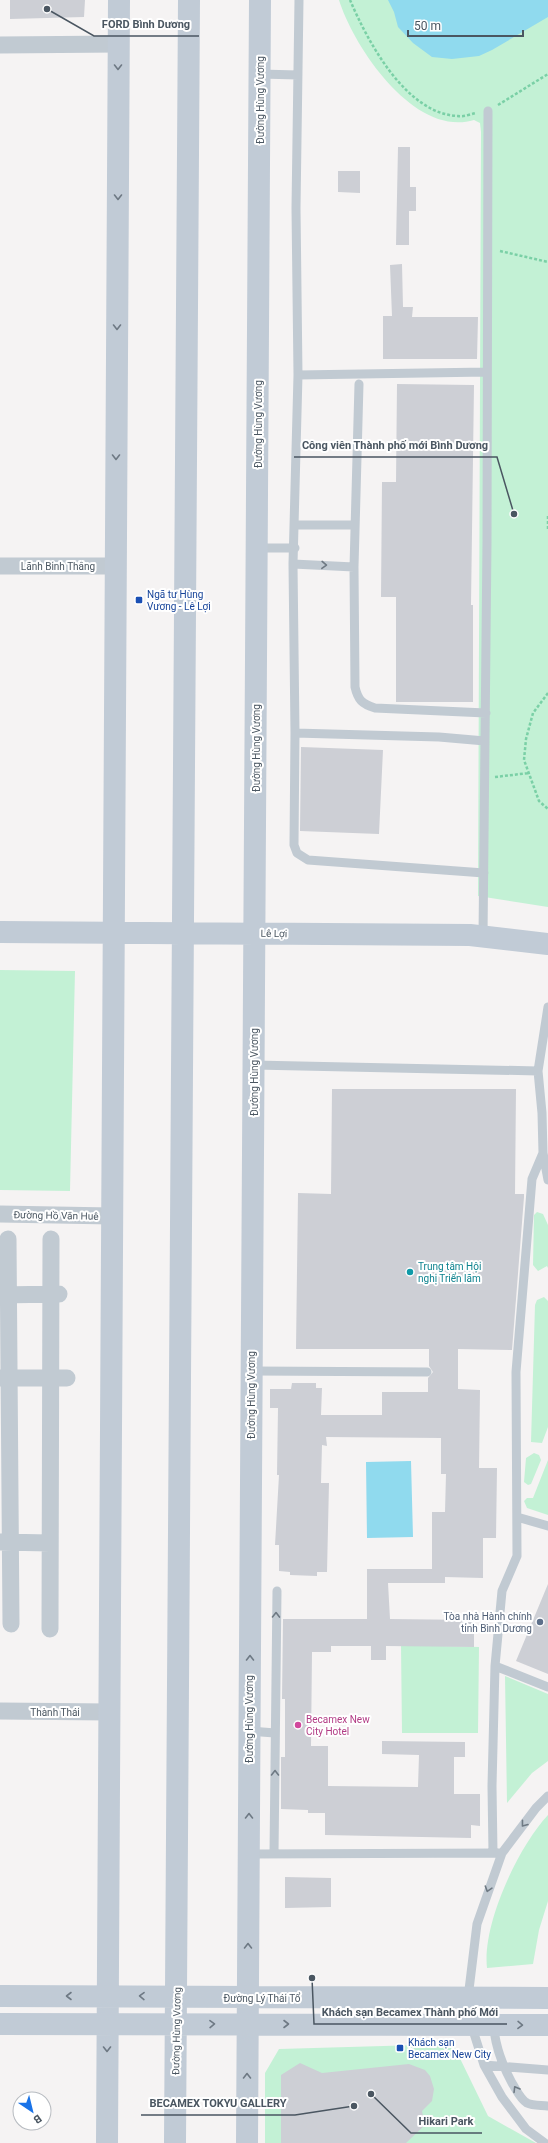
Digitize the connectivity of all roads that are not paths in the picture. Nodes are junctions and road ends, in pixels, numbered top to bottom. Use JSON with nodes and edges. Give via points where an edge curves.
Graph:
{"nodes":[{"id":1,"x":119,"y":0,"type":"edge"},
{"id":2,"x":189,"y":0,"type":"edge"},
{"id":3,"x":260,"y":0,"type":"edge"},
{"id":4,"x":299,"y":0,"type":"edge"},
{"id":5,"x":118,"y":44,"type":"junction"},
{"id":6,"x":0,"y":45,"type":"edge"},
{"id":7,"x":260,"y":74,"type":"junction"},
{"id":8,"x":298,"y":75,"type":"junction"},
{"id":9,"x":488,"y":111,"type":"road end"},
{"id":10,"x":487,"y":372,"type":"junction"},
{"id":11,"x":298,"y":375,"type":"junction"},
{"id":12,"x":359,"y":384,"type":"dead end"},
{"id":13,"x":295,"y":524,"type":"junction"},
{"id":14,"x":355,"y":525,"type":"junction"},
{"id":15,"x":257,"y":548,"type":"junction"},
{"id":16,"x":295,"y":548,"type":"junction"},
{"id":17,"x":294,"y":564,"type":"junction"},
{"id":18,"x":0,"y":566,"type":"edge"},
{"id":19,"x":116,"y":566,"type":"junction"},
{"id":20,"x":354,"y":566,"type":"junction"},
{"id":21,"x":486,"y":712,"type":"junction"},
{"id":22,"x":295,"y":733,"type":"junction"},
{"id":23,"x":485,"y":741,"type":"junction"},
{"id":24,"x":484,"y":873,"type":"junction"},
{"id":25,"x":0,"y":932,"type":"edge"},
{"id":26,"x":114,"y":933,"type":"junction"},
{"id":27,"x":183,"y":933,"type":"junction"},
{"id":28,"x":254,"y":933,"type":"junction"},
{"id":29,"x":483,"y":936,"type":"junction"},
{"id":30,"x":548,"y":944,"type":"edge"},
{"id":31,"x":548,"y":1007,"type":"edge"},
{"id":32,"x":254,"y":1066,"type":"junction"},
{"id":33,"x":538,"y":1072,"type":"junction"},
{"id":34,"x":543,"y":1153,"type":"junction"},
{"id":35,"x":548,"y":1180,"type":"edge"},
{"id":36,"x":0,"y":1214,"type":"edge"},
{"id":37,"x":112,"y":1216,"type":"junction"},
{"id":38,"x":8,"y":1239,"type":"dead end"},
{"id":39,"x":51,"y":1239,"type":"dead end"},
{"id":40,"x":55,"y":1294,"type":"junction"},
{"id":41,"x":4,"y":1295,"type":"edge"},
{"id":42,"x":252,"y":1371,"type":"junction"},
{"id":43,"x":427,"y":1372,"type":"dead end"},
{"id":44,"x":5,"y":1378,"type":"edge"},
{"id":45,"x":59,"y":1378,"type":"junction"},
{"id":46,"x":5,"y":1461,"type":"edge"},
{"id":47,"x":517,"y":1517,"type":"junction"},
{"id":48,"x":548,"y":1526,"type":"edge"},
{"id":49,"x":5,"y":1542,"type":"edge"},
{"id":50,"x":50,"y":1543,"type":"junction"},
{"id":51,"x":277,"y":1591,"type":"dead end"},
{"id":52,"x":11,"y":1624,"type":"dead end"},
{"id":53,"x":50,"y":1629,"type":"dead end"},
{"id":54,"x":495,"y":1666,"type":"junction"},
{"id":55,"x":548,"y":1687,"type":"edge"},
{"id":56,"x":0,"y":1711,"type":"edge"},
{"id":57,"x":109,"y":1712,"type":"junction"},
{"id":58,"x":249,"y":1731,"type":"junction"},
{"id":59,"x":275,"y":1733,"type":"junction"},
{"id":60,"x":548,"y":1796,"type":"edge"},
{"id":61,"x":498,"y":1853,"type":"junction"},
{"id":62,"x":248,"y":1854,"type":"junction"},
{"id":63,"x":274,"y":1854,"type":"junction"},
{"id":64,"x":0,"y":1996,"type":"edge"},
{"id":65,"x":108,"y":1996,"type":"junction"},
{"id":66,"x":177,"y":1997,"type":"junction"},
{"id":67,"x":248,"y":1998,"type":"junction"},
{"id":68,"x":468,"y":1998,"type":"junction"},
{"id":69,"x":493,"y":1998,"type":"junction"},
{"id":70,"x":548,"y":1998,"type":"edge"},
{"id":71,"x":0,"y":2024,"type":"edge"},
{"id":72,"x":107,"y":2024,"type":"junction"},
{"id":73,"x":176,"y":2024,"type":"junction"},
{"id":74,"x":247,"y":2024,"type":"junction"},
{"id":75,"x":482,"y":2024,"type":"junction"},
{"id":76,"x":548,"y":2025,"type":"edge"},
{"id":77,"x":484,"y":2065,"type":"junction"},
{"id":78,"x":504,"y":2066,"type":"junction"},
{"id":79,"x":548,"y":2070,"type":"edge"},
{"id":80,"x":548,"y":2106,"type":"edge"},
{"id":81,"x":107,"y":2143,"type":"edge"},
{"id":82,"x":175,"y":2143,"type":"edge"},
{"id":83,"x":247,"y":2143,"type":"edge"},
{"id":84,"x":545,"y":2143,"type":"edge"}],
"edges":[{"from":1,"to":5,"type":"main road"},
{"from":2,"to":27,"type":"main road","name":"Đường Hùng Vương"},
{"from":3,"to":7,"type":"main road","name":"Đường Hùng Vương"},
{"from":4,"to":8,"type":"lane"},
{"from":5,"to":6,"type":"street"},
{"from":5,"to":19,"type":"main road","one_way":true},
{"from":7,"to":8,"type":"lane"},
{"from":7,"to":15,"type":"main road","name":"Đường Hùng Vương"},
{"from":8,"to":11,"type":"lane"},
{"from":9,"to":10,"type":"lane"},
{"from":10,"to":11,"type":"lane"},
{"from":10,"to":21,"type":"lane"},
{"from":11,"to":13,"type":"lane"},
{"from":12,"to":14,"type":"lane"},
{"from":13,"to":14,"type":"lane"},
{"from":13,"to":16,"type":"lane"},
{"from":14,"to":20,"type":"lane"},
{"from":15,"to":16,"type":"lane"},
{"from":15,"to":28,"type":"main road","name":"Đường Hùng Vương"},
{"from":16,"to":17,"type":"lane"},
{"from":17,"to":20,"type":"lane","one_way":true},
{"from":17,"to":22,"type":"lane"},
{"from":18,"to":19,"type":"street","name":"Lãnh Binh Thăng"},
{"from":19,"to":26,"type":"main road"},
{"from":20,"to":21,"type":"lane","via":[[357,697],[365,705],[375,708]]},
{"from":21,"to":23,"type":"lane"},
{"from":22,"to":23,"type":"lane","via":[[439,737]]},
{"from":22,"to":24,"type":"lane","via":[[294,845],[297,853],[308,860],[317,861]]},
{"from":23,"to":24,"type":"lane"},
{"from":24,"to":29,"type":"lane"},
{"from":25,"to":26,"type":"main road","name":"Lê Lợi"},
{"from":26,"to":27,"type":"main road","name":"Lê Lợi"},
{"from":26,"to":37,"type":"main road"},
{"from":27,"to":28,"type":"main road","name":"Lê Lợi"},
{"from":27,"to":66,"type":"main road","name":"Đường Hùng Vương"},
{"from":28,"to":29,"type":"main road","name":"Lê Lợi"},
{"from":28,"to":32,"type":"main road","name":"Đường Hùng Vương"},
{"from":29,"to":30,"type":"main road","name":"Lê Lợi"},
{"from":31,"to":33,"type":"lane"},
{"from":32,"to":33,"type":"lane"},
{"from":32,"to":42,"type":"main road","name":"Đường Hùng Vương"},
{"from":33,"to":34,"type":"lane"},
{"from":34,"to":35,"type":"lane"},
{"from":34,"to":47,"type":"lane","via":[[532,1179],[516,1372]]},
{"from":36,"to":37,"type":"street","name":"Đường Hồ Văn Huê"},
{"from":37,"to":57,"type":"main road"},
{"from":38,"to":41,"type":"street"},
{"from":39,"to":40,"type":"street"},
{"from":40,"to":41,"type":"street"},
{"from":40,"to":45,"type":"street"},
{"from":41,"to":44,"type":"street"},
{"from":42,"to":43,"type":"lane"},
{"from":58,"to":42,"type":"main road","name":"Đường Hùng Vương","one_way":true},
{"from":44,"to":45,"type":"street"},
{"from":44,"to":46,"type":"street"},
{"from":45,"to":50,"type":"street"},
{"from":46,"to":49,"type":"street"},
{"from":47,"to":48,"type":"lane"},
{"from":47,"to":54,"type":"lane","via":[[517,1556],[502,1591]]},
{"from":49,"to":50,"type":"street"},
{"from":49,"to":52,"type":"street"},
{"from":50,"to":53,"type":"street"},
{"from":59,"to":51,"type":"lane","one_way":true},
{"from":54,"to":55,"type":"lane"},
{"from":54,"to":61,"type":"lane","via":[[492,1786]]},
{"from":56,"to":57,"type":"street","name":"Thành Thái"},
{"from":57,"to":65,"type":"main road"},
{"from":58,"to":59,"type":"lane"},
{"from":62,"to":58,"type":"main road","name":"Đường Hùng Vương","one_way":true},
{"from":63,"to":59,"type":"lane","one_way":true},
{"from":60,"to":61,"type":"lane","one_way":true},
{"from":61,"to":63,"type":"lane"},
{"from":61,"to":68,"type":"lane","one_way":true,"via":[[477,1924]]},
{"from":62,"to":63,"type":"lane"},
{"from":67,"to":62,"type":"main road","name":"Đường Hùng Vương","one_way":true},
{"from":65,"to":64,"type":"main road","name":"Đường Lý Thái Tổ","one_way":true},
{"from":66,"to":65,"type":"main road","name":"Đường Lý Thái Tổ","one_way":true},
{"from":65,"to":72,"type":"main road"},
{"from":66,"to":67,"type":"main road","name":"Đường Lý Thái Tổ"},
{"from":66,"to":73,"type":"main road","name":"Đường Hùng Vương"},
{"from":67,"to":68,"type":"main road","name":"Đường Lý Thái Tổ"},
{"from":67,"to":74,"type":"main road","name":"Đường Hùng Vương"},
{"from":68,"to":69,"type":"main road","name":"Đường Lý Thái Tổ"},
{"from":68,"to":75,"type":"lane"},
{"from":69,"to":70,"type":"main road","name":"Đường Lý Thái Tổ"},
{"from":69,"to":75,"type":"lane"},
{"from":71,"to":72,"type":"main road"},
{"from":72,"to":73,"type":"main road"},
{"from":72,"to":81,"type":"main road","one_way":true},
{"from":73,"to":74,"type":"main road","one_way":true},
{"from":73,"to":82,"type":"main road","name":"Đường Hùng Vương"},
{"from":74,"to":75,"type":"main road","one_way":true},
{"from":83,"to":74,"type":"main road","name":"Đường Hùng Vương","one_way":true},
{"from":75,"to":76,"type":"main road","one_way":true},
{"from":75,"to":77,"type":"lane"},
{"from":75,"to":78,"type":"lane","via":[[495,2040]]},
{"from":77,"to":78,"type":"lane"},
{"from":77,"to":84,"type":"lane","via":[[502,2097],[526,2129]]},
{"from":78,"to":79,"type":"lane"},
{"from":80,"to":78,"type":"lane","one_way":true,"via":[[532,2104],[522,2099]]}]}
